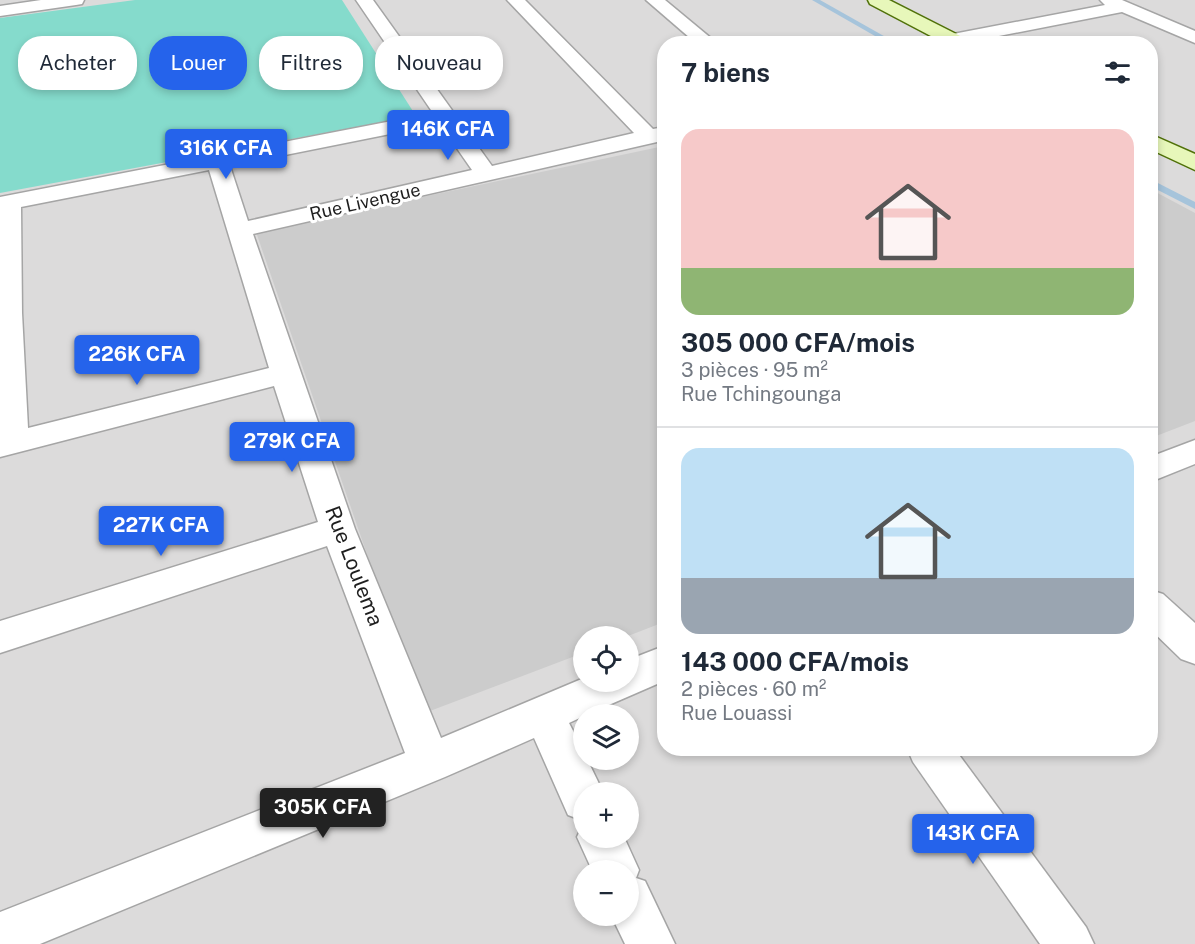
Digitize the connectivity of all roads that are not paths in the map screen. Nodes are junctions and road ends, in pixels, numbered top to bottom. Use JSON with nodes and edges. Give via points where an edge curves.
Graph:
{"nodes":[{"id":1,"x":76,"y":0,"type":"edge"},
{"id":2,"x":364,"y":0,"type":"edge"},
{"id":3,"x":515,"y":0,"type":"edge"},
{"id":4,"x":654,"y":0,"type":"edge"},
{"id":5,"x":876,"y":0,"type":"edge"},
{"id":6,"x":1115,"y":3,"type":"edge"},
{"id":7,"x":25,"y":4,"type":"edge"},
{"id":8,"x":0,"y":11,"type":"edge"},
{"id":9,"x":699,"y":36,"type":"edge"},
{"id":10,"x":947,"y":36,"type":"edge"},
{"id":11,"x":978,"y":36,"type":"edge"},
{"id":12,"x":1195,"y":38,"type":"edge"},
{"id":13,"x":445,"y":117,"type":"junction"},
{"id":14,"x":657,"y":135,"type":"edge"},
{"id":15,"x":1158,"y":144,"type":"edge"},
{"id":16,"x":217,"y":161,"type":"junction"},
{"id":17,"x":1195,"y":163,"type":"edge"},
{"id":18,"x":486,"y":174,"type":"junction"},
{"id":19,"x":5,"y":203,"type":"edge"},
{"id":20,"x":240,"y":230,"type":"junction"},
{"id":21,"x":4,"y":314,"type":"edge"},
{"id":22,"x":285,"y":374,"type":"junction"},
{"id":23,"x":6,"y":444,"type":"edge"},
{"id":24,"x":1195,"y":451,"type":"edge"},
{"id":25,"x":1158,"y":467,"type":"edge"},
{"id":26,"x":338,"y":529,"type":"junction"},
{"id":27,"x":1158,"y":612,"type":"edge"},
{"id":28,"x":0,"y":637,"type":"edge"},
{"id":29,"x":1195,"y":647,"type":"edge"},
{"id":30,"x":657,"y":666,"type":"edge"},
{"id":31,"x":639,"y":673,"type":"edge"},
{"id":32,"x":595,"y":692,"type":"edge"},
{"id":33,"x":544,"y":714,"type":"junction"},
{"id":34,"x":934,"y":756,"type":"edge"},
{"id":35,"x":430,"y":763,"type":"junction"},
{"id":36,"x":576,"y":782,"type":"edge"},
{"id":37,"x":639,"y":921,"type":"edge"},
{"id":38,"x":0,"y":936,"type":"edge"},
{"id":39,"x":650,"y":944,"type":"edge"},
{"id":40,"x":1069,"y":944,"type":"edge"}],
"edges":[{"from":1,"to":7,"type":"street"},
{"from":2,"to":13,"type":"street"},
{"from":3,"to":14,"type":"street"},
{"from":4,"to":9,"type":"street"},
{"from":5,"to":10,"type":"street"},
{"from":6,"to":11,"type":"street"},
{"from":6,"to":12,"type":"street"},
{"from":7,"to":8,"type":"street"},
{"from":13,"to":16,"type":"street"},
{"from":13,"to":18,"type":"street"},
{"from":14,"to":18,"type":"street","name":"Rue Livengue"},
{"from":15,"to":17,"type":"street"},
{"from":16,"to":19,"type":"street"},
{"from":16,"to":20,"type":"street","name":"Rue Loulema"},
{"from":18,"to":20,"type":"street","name":"Rue Livengue"},
{"from":19,"to":21,"type":"street"},
{"from":20,"to":22,"type":"street","name":"Rue Loulema"},
{"from":21,"to":23,"type":"street"},
{"from":22,"to":23,"type":"street"},
{"from":22,"to":26,"type":"street","name":"Rue Loulema"},
{"from":24,"to":25,"type":"street"},
{"from":26,"to":28,"type":"street"},
{"from":26,"to":35,"type":"street","name":"Rue Loulema"},
{"from":27,"to":29,"type":"street"},
{"from":30,"to":31,"type":"street"},
{"from":32,"to":33,"type":"street"},
{"from":33,"to":35,"type":"street"},
{"from":33,"to":36,"type":"street"},
{"from":34,"to":40,"type":"street"},
{"from":35,"to":38,"type":"street"},
{"from":37,"to":39,"type":"street"}]}
